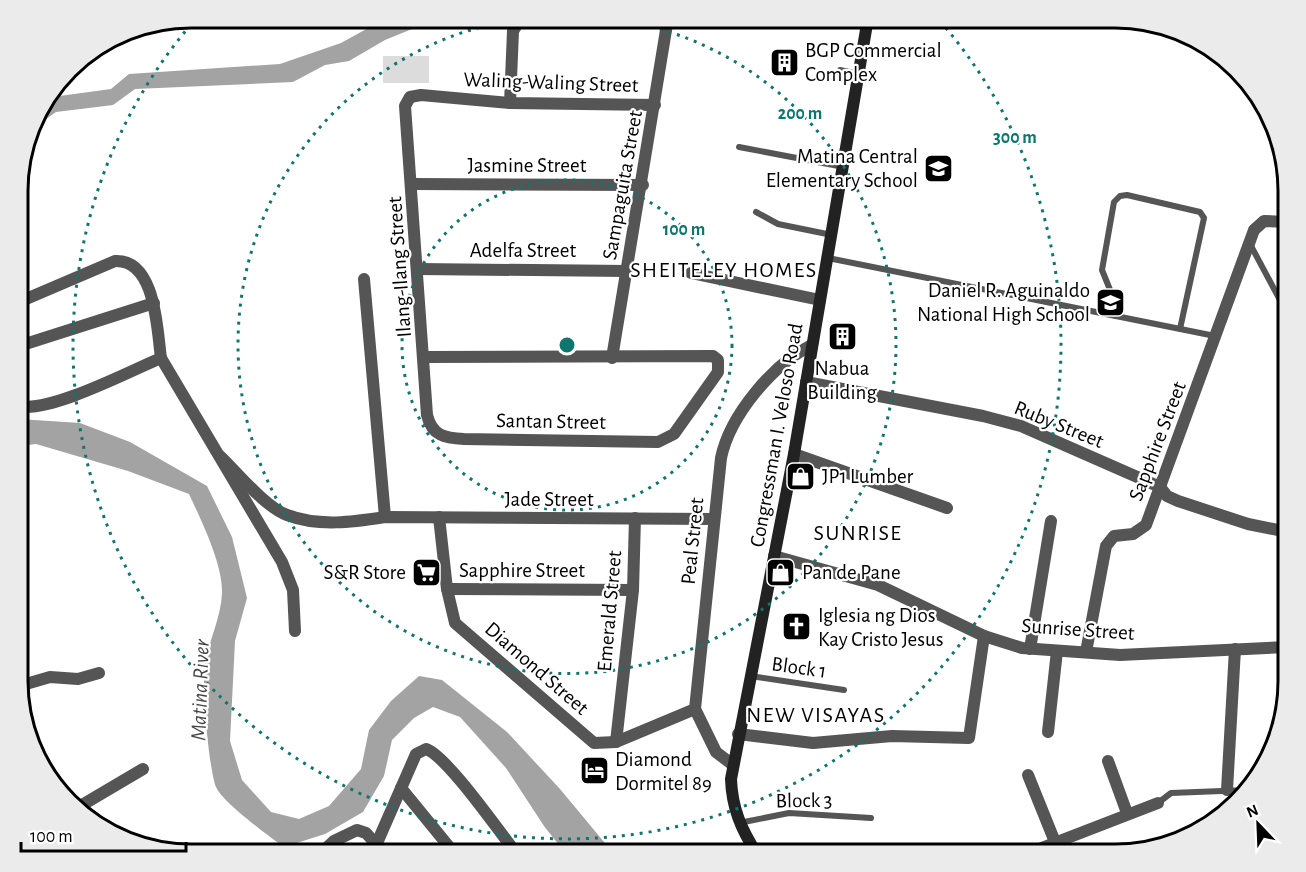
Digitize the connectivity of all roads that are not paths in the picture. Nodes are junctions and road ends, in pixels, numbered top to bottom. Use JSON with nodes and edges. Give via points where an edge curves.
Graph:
{"nodes":[{"id":1,"x":514,"y":29,"type":"edge"},
{"id":2,"x":666,"y":29,"type":"edge"},
{"id":3,"x":866,"y":29,"type":"edge"},
{"id":4,"x":840,"y":70,"type":"dead end"},
{"id":5,"x":859,"y":74,"type":"junction"},
{"id":6,"x":410,"y":97,"type":"joint"},
{"id":7,"x":510,"y":103,"type":"junction"},
{"id":8,"x":655,"y":105,"type":"junction"},
{"id":9,"x":739,"y":147,"type":"dead end"},
{"id":10,"x":844,"y":167,"type":"junction"},
{"id":11,"x":412,"y":184,"type":"junction"},
{"id":12,"x":643,"y":185,"type":"junction"},
{"id":13,"x":756,"y":212,"type":"dead end"},
{"id":14,"x":1277,"y":221,"type":"edge"},
{"id":15,"x":832,"y":235,"type":"junction"},
{"id":16,"x":1249,"y":243,"type":"junction"},
{"id":17,"x":828,"y":258,"type":"junction"},
{"id":18,"x":418,"y":269,"type":"junction"},
{"id":19,"x":627,"y":270,"type":"junction"},
{"id":20,"x":691,"y":273,"type":"dead end"},
{"id":21,"x":364,"y":279,"type":"dead end"},
{"id":22,"x":1277,"y":295,"type":"edge"},
{"id":23,"x":28,"y":299,"type":"edge"},
{"id":24,"x":820,"y":300,"type":"junction"},
{"id":25,"x":154,"y":303,"type":"junction"},
{"id":26,"x":1116,"y":316,"type":"junction"},
{"id":27,"x":1180,"y":329,"type":"junction"},
{"id":28,"x":1216,"y":337,"type":"junction"},
{"id":29,"x":28,"y":343,"type":"edge"},
{"id":30,"x":812,"y":345,"type":"junction"},
{"id":31,"x":424,"y":357,"type":"junction"},
{"id":32,"x":612,"y":358,"type":"junction"},
{"id":33,"x":162,"y":360,"type":"junction"},
{"id":34,"x":806,"y":382,"type":"junction"},
{"id":35,"x":28,"y":406,"type":"edge"},
{"id":36,"x":436,"y":433,"type":"joint"},
{"id":37,"x":794,"y":454,"type":"junction"},
{"id":38,"x":220,"y":456,"type":"junction"},
{"id":39,"x":1160,"y":487,"type":"junction"},
{"id":40,"x":947,"y":508,"type":"dead end"},
{"id":41,"x":385,"y":517,"type":"junction"},
{"id":42,"x":439,"y":518,"type":"junction"},
{"id":43,"x":635,"y":518,"type":"junction"},
{"id":44,"x":714,"y":519,"type":"junction"},
{"id":45,"x":1051,"y":521,"type":"dead end"},
{"id":46,"x":1277,"y":530,"type":"edge"},
{"id":47,"x":774,"y":556,"type":"junction"},
{"id":48,"x":447,"y":589,"type":"junction"},
{"id":49,"x":633,"y":590,"type":"junction"},
{"id":50,"x":295,"y":631,"type":"dead end"},
{"id":51,"x":984,"y":636,"type":"junction"},
{"id":52,"x":1277,"y":647,"type":"edge"},
{"id":53,"x":1030,"y":649,"type":"junction"},
{"id":54,"x":1235,"y":649,"type":"junction"},
{"id":55,"x":1057,"y":651,"type":"junction"},
{"id":56,"x":1086,"y":652,"type":"junction"},
{"id":57,"x":99,"y":673,"type":"dead end"},
{"id":58,"x":750,"y":676,"type":"junction"},
{"id":59,"x":28,"y":684,"type":"edge"},
{"id":60,"x":844,"y":690,"type":"dead end"},
{"id":61,"x":695,"y":709,"type":"junction"},
{"id":62,"x":1048,"y":732,"type":"dead end"},
{"id":63,"x":738,"y":734,"type":"junction"},
{"id":64,"x":615,"y":742,"type":"junction"},
{"id":65,"x":1108,"y":761,"type":"dead end"},
{"id":66,"x":733,"y":765,"type":"junction"},
{"id":67,"x":143,"y":769,"type":"dead end"},
{"id":68,"x":1028,"y":775,"type":"dead end"},
{"id":69,"x":401,"y":789,"type":"junction"},
{"id":70,"x":1227,"y":790,"type":"junction"},
{"id":71,"x":1235,"y":790,"type":"edge"},
{"id":72,"x":1158,"y":803,"type":"joint"},
{"id":73,"x":85,"y":804,"type":"edge"},
{"id":74,"x":1126,"y":813,"type":"junction"},
{"id":75,"x":871,"y":818,"type":"dead end"},
{"id":76,"x":739,"y":823,"type":"junction"},
{"id":77,"x":1055,"y":842,"type":"joint"},
{"id":78,"x":751,"y":843,"type":"edge"},
{"id":79,"x":331,"y":844,"type":"edge"},
{"id":80,"x":374,"y":844,"type":"edge"},
{"id":81,"x":379,"y":844,"type":"edge"},
{"id":82,"x":446,"y":844,"type":"edge"},
{"id":83,"x":509,"y":844,"type":"edge"}],
"edges":[{"from":1,"to":7,"type":"street"},
{"from":2,"to":8,"type":"street","name":"Sampaguita Street"},
{"from":3,"to":5,"type":"main road","name":"Congressman I. Veloso Road"},
{"from":4,"to":5,"type":"lane"},
{"from":5,"to":10,"type":"main road","name":"Congressman I. Veloso Road"},
{"from":6,"to":7,"type":"street","name":"Waling-Waling Street"},
{"from":6,"to":11,"type":"street","name":"Ilang-Ilang Street","via":[[405,106]]},
{"from":7,"to":8,"type":"street","name":"Waling-Waling Street"},
{"from":8,"to":12,"type":"street","name":"Sampaguita Street"},
{"from":9,"to":10,"type":"lane"},
{"from":10,"to":15,"type":"main road","name":"Congressman I. Veloso Road"},
{"from":11,"to":12,"type":"street","name":"Jasmine Street"},
{"from":11,"to":18,"type":"street","name":"Ilang-Ilang Street"},
{"from":12,"to":19,"type":"street","name":"Sampaguita Street"},
{"from":13,"to":15,"type":"lane","via":[[778,224]]},
{"from":14,"to":16,"type":"street","name":"Sapphire Street","via":[[1260,223]]},
{"from":15,"to":17,"type":"main road","name":"Congressman I. Veloso Road"},
{"from":16,"to":22,"type":"lane"},
{"from":16,"to":28,"type":"street","name":"Sapphire Street"},
{"from":17,"to":24,"type":"main road","name":"Congressman I. Veloso Road"},
{"from":17,"to":26,"type":"lane"},
{"from":18,"to":19,"type":"street","name":"Adelfa Street"},
{"from":18,"to":31,"type":"street","name":"Ilang-Ilang Street"},
{"from":19,"to":32,"type":"street","name":"Sampaguita Street"},
{"from":20,"to":24,"type":"street"},
{"from":21,"to":41,"type":"street"},
{"from":23,"to":25,"type":"street","via":[[119,260],[140,272]]},
{"from":24,"to":30,"type":"main road","name":"Congressman I. Veloso Road"},
{"from":25,"to":29,"type":"street"},
{"from":25,"to":33,"type":"street"},
{"from":26,"to":27,"type":"lane"},
{"from":26,"to":27,"type":"lane","via":[[1118,307],[1102,270],[1114,202],[1127,195],[1200,212],[1204,218]]},
{"from":27,"to":28,"type":"lane"},
{"from":28,"to":39,"type":"street","name":"Sapphire Street"},
{"from":30,"to":34,"type":"main road","name":"Congressman I. Veloso Road"},
{"from":30,"to":44,"type":"street","name":"Peal Street","via":[[774,371],[729,431],[721,458]]},
{"from":31,"to":32,"type":"street"},
{"from":31,"to":36,"type":"street","name":"Ilang-Ilang Street","via":[[427,415]]},
{"from":32,"to":36,"type":"street","name":"Santan Street","via":[[713,356],[718,360],[718,372],[674,434],[658,442],[464,439]]},
{"from":33,"to":35,"type":"street","via":[[58,402]]},
{"from":33,"to":38,"type":"street"},
{"from":34,"to":37,"type":"main road","name":"Congressman I. Veloso Road"},
{"from":34,"to":39,"type":"street","name":"Ruby Street","via":[[1020,426]]},
{"from":37,"to":40,"type":"street"},
{"from":37,"to":47,"type":"main road","name":"Congressman I. Veloso Road"},
{"from":38,"to":41,"type":"street","name":"Jade Street","via":[[286,515],[340,524]]},
{"from":38,"to":50,"type":"street","via":[[287,573],[293,590]]},
{"from":39,"to":46,"type":"street","name":"Ruby Street","via":[[1178,501]]},
{"from":39,"to":56,"type":"street","name":"Sapphire Street","via":[[1146,525],[1133,534],[1114,536],[1106,546]]},
{"from":41,"to":42,"type":"street","name":"Jade Street"},
{"from":42,"to":43,"type":"street","name":"Jade Street"},
{"from":42,"to":48,"type":"street","name":"Diamond Street"},
{"from":43,"to":44,"type":"street","name":"Jade Street"},
{"from":43,"to":49,"type":"street","name":"Emerald Street"},
{"from":44,"to":61,"type":"street","name":"Peal Street"},
{"from":45,"to":53,"type":"street"},
{"from":47,"to":51,"type":"street","name":"Sunrise Street","via":[[878,585]]},
{"from":47,"to":58,"type":"main road","name":"Congressman I. Veloso Road"},
{"from":48,"to":49,"type":"street","name":"Sapphire Street"},
{"from":48,"to":64,"type":"street","name":"Diamond Street","via":[[452,614],[461,629],[594,743]]},
{"from":49,"to":64,"type":"street","name":"Emerald Street"},
{"from":51,"to":53,"type":"street","name":"Sunrise Street"},
{"from":51,"to":63,"type":"street","via":[[969,738],[892,736],[813,743]]},
{"from":52,"to":54,"type":"street","name":"Sunrise Street"},
{"from":53,"to":55,"type":"street","name":"Sunrise Street"},
{"from":54,"to":56,"type":"street","name":"Sunrise Street","via":[[1120,655]]},
{"from":54,"to":70,"type":"street"},
{"from":55,"to":56,"type":"street","name":"Sunrise Street"},
{"from":55,"to":62,"type":"street"},
{"from":57,"to":59,"type":"street","via":[[78,680],[50,677]]},
{"from":58,"to":60,"type":"lane","name":"Block 1"},
{"from":58,"to":63,"type":"main road","name":"Congressman I. Veloso Road"},
{"from":61,"to":64,"type":"street"},
{"from":61,"to":66,"type":"street","via":[[716,752]]},
{"from":63,"to":66,"type":"main road","name":"Congressman I. Veloso Road"},
{"from":65,"to":74,"type":"street"},
{"from":66,"to":76,"type":"main road","name":"Congressman I. Veloso Road","via":[[731,794]]},
{"from":67,"to":73,"type":"street"},
{"from":68,"to":77,"type":"street"},
{"from":69,"to":81,"type":"street"},
{"from":69,"to":82,"type":"street"},
{"from":69,"to":83,"type":"street","via":[[416,754],[422,749],[429,750],[452,772]]},
{"from":70,"to":71,"type":"lane"},
{"from":70,"to":72,"type":"lane","via":[[1171,793]]},
{"from":72,"to":74,"type":"street"},
{"from":74,"to":77,"type":"street"},
{"from":75,"to":76,"type":"lane","name":"Block 3","via":[[789,813]]},
{"from":76,"to":78,"type":"main road","name":"Congressman I. Veloso Road"},
{"from":79,"to":80,"type":"street","via":[[357,830],[366,833]]}]}
